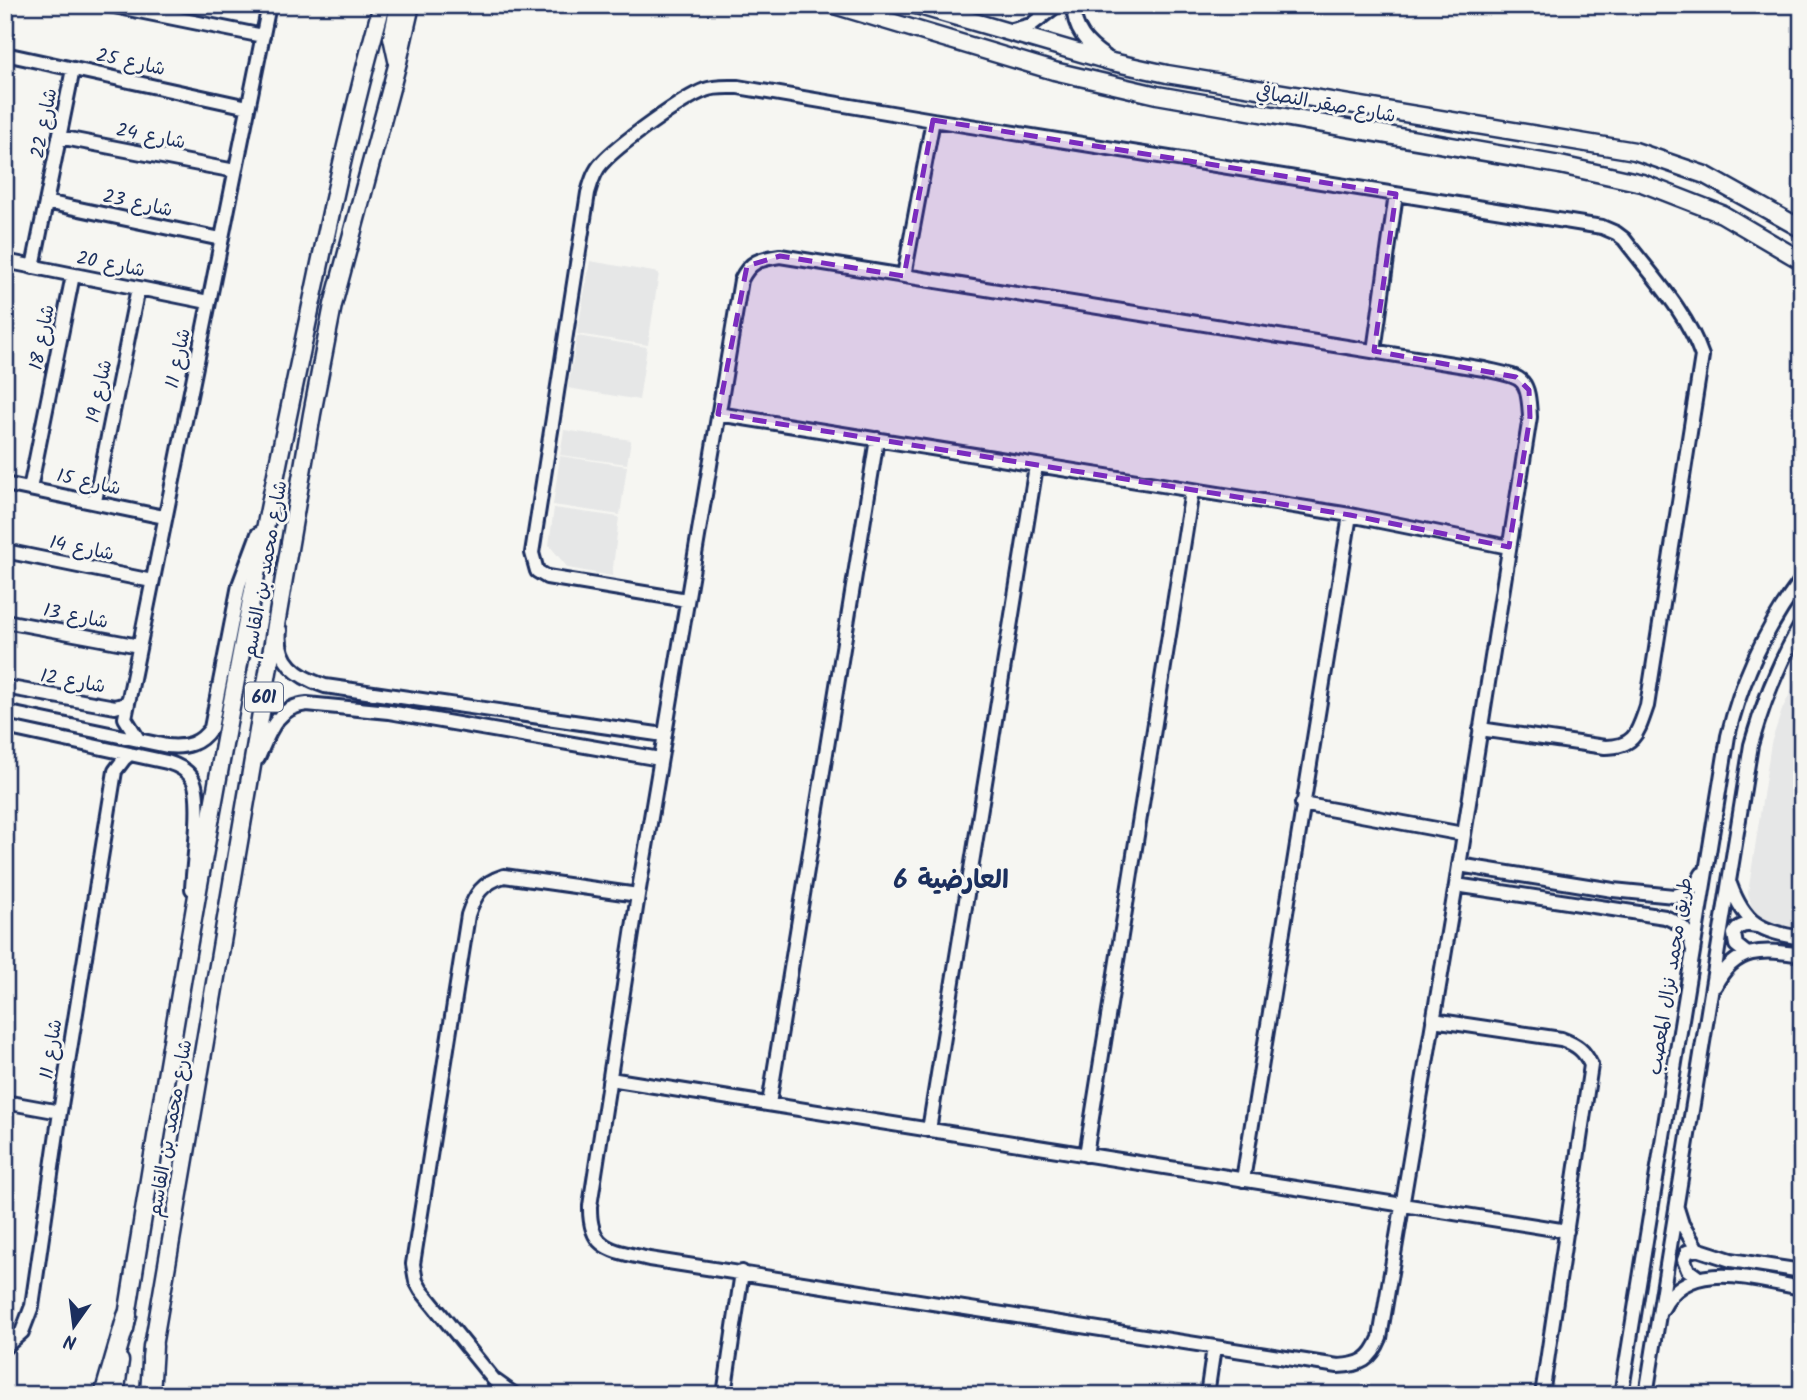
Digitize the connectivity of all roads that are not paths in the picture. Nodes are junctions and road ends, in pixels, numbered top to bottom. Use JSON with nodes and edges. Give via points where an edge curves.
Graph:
{"nodes":[{"id":1,"x":109,"y":5,"type":"edge"},
{"id":2,"x":269,"y":5,"type":"edge"},
{"id":3,"x":377,"y":5,"type":"edge"},
{"id":4,"x":382,"y":5,"type":"edge"},
{"id":5,"x":399,"y":5,"type":"edge"},
{"id":6,"x":411,"y":5,"type":"edge"},
{"id":7,"x":421,"y":5,"type":"edge"},
{"id":8,"x":834,"y":5,"type":"edge"},
{"id":9,"x":916,"y":5,"type":"edge"},
{"id":10,"x":1057,"y":5,"type":"edge"},
{"id":11,"x":1073,"y":5,"type":"edge"},
{"id":12,"x":1003,"y":32,"type":"junction"},
{"id":13,"x":263,"y":36,"type":"junction"},
{"id":14,"x":372,"y":41,"type":"junction"},
{"id":15,"x":5,"y":54,"type":"edge"},
{"id":16,"x":398,"y":62,"type":"junction"},
{"id":17,"x":1112,"y":62,"type":"junction"},
{"id":18,"x":73,"y":69,"type":"junction"},
{"id":19,"x":248,"y":107,"type":"junction"},
{"id":20,"x":933,"y":120,"type":"junction"},
{"id":21,"x":59,"y":137,"type":"junction"},
{"id":22,"x":346,"y":144,"type":"junction"},
{"id":23,"x":235,"y":171,"type":"junction"},
{"id":24,"x":1396,"y":194,"type":"junction"},
{"id":25,"x":46,"y":202,"type":"junction"},
{"id":26,"x":1802,"y":229,"type":"edge"},
{"id":27,"x":221,"y":239,"type":"junction"},
{"id":28,"x":5,"y":261,"type":"edge"},
{"id":29,"x":1802,"y":261,"type":"edge"},
{"id":30,"x":33,"y":267,"type":"junction"},
{"id":31,"x":73,"y":275,"type":"junction"},
{"id":32,"x":904,"y":276,"type":"junction"},
{"id":33,"x":138,"y":288,"type":"junction"},
{"id":34,"x":208,"y":302,"type":"junction"},
{"id":35,"x":333,"y":305,"type":"junction"},
{"id":36,"x":1374,"y":351,"type":"junction"},
{"id":37,"x":312,"y":414,"type":"junction"},
{"id":38,"x":718,"y":414,"type":"junction"},
{"id":39,"x":877,"y":439,"type":"junction"},
{"id":40,"x":1036,"y":466,"type":"junction"},
{"id":41,"x":5,"y":484,"type":"edge"},
{"id":42,"x":30,"y":489,"type":"junction"},
{"id":43,"x":1192,"y":491,"type":"junction"},
{"id":44,"x":95,"y":501,"type":"junction"},
{"id":45,"x":270,"y":504,"type":"junction"},
{"id":46,"x":1350,"y":515,"type":"junction"},
{"id":47,"x":164,"y":517,"type":"junction"},
{"id":48,"x":1509,"y":547,"type":"junction"},
{"id":49,"x":5,"y":551,"type":"edge"},
{"id":50,"x":1802,"y":579,"type":"edge"},
{"id":51,"x":152,"y":581,"type":"junction"},
{"id":52,"x":687,"y":600,"type":"junction"},
{"id":53,"x":5,"y":621,"type":"edge"},
{"id":54,"x":1802,"y":623,"type":"edge"},
{"id":55,"x":139,"y":646,"type":"junction"},
{"id":56,"x":325,"y":686,"type":"junction"},
{"id":57,"x":5,"y":687,"type":"edge"},
{"id":58,"x":129,"y":697,"type":"junction"},
{"id":59,"x":325,"y":705,"type":"junction"},
{"id":60,"x":5,"y":712,"type":"edge"},
{"id":61,"x":125,"y":718,"type":"junction"},
{"id":62,"x":5,"y":727,"type":"edge"},
{"id":63,"x":1480,"y":729,"type":"junction"},
{"id":64,"x":98,"y":730,"type":"junction"},
{"id":65,"x":664,"y":735,"type":"junction"},
{"id":66,"x":143,"y":740,"type":"junction"},
{"id":67,"x":90,"y":745,"type":"junction"},
{"id":68,"x":104,"y":748,"type":"junction"},
{"id":69,"x":130,"y":754,"type":"junction"},
{"id":70,"x":144,"y":757,"type":"junction"},
{"id":71,"x":660,"y":759,"type":"junction"},
{"id":72,"x":115,"y":771,"type":"junction"},
{"id":73,"x":252,"y":772,"type":"junction"},
{"id":74,"x":1302,"y":804,"type":"junction"},
{"id":75,"x":1463,"y":834,"type":"junction"},
{"id":76,"x":1459,"y":865,"type":"junction"},
{"id":77,"x":1706,"y":866,"type":"junction"},
{"id":78,"x":1729,"y":883,"type":"junction"},
{"id":79,"x":1456,"y":885,"type":"junction"},
{"id":80,"x":1613,"y":890,"type":"junction"},
{"id":81,"x":638,"y":895,"type":"junction"},
{"id":82,"x":1610,"y":907,"type":"junction"},
{"id":83,"x":1756,"y":926,"type":"junction"},
{"id":84,"x":191,"y":937,"type":"junction"},
{"id":85,"x":1802,"y":938,"type":"edge"},
{"id":86,"x":1693,"y":952,"type":"junction"},
{"id":87,"x":1746,"y":953,"type":"junction"},
{"id":88,"x":1802,"y":955,"type":"edge"},
{"id":89,"x":1710,"y":996,"type":"junction"},
{"id":90,"x":1433,"y":1020,"type":"junction"},
{"id":91,"x":610,"y":1079,"type":"junction"},
{"id":92,"x":5,"y":1102,"type":"edge"},
{"id":93,"x":769,"y":1104,"type":"junction"},
{"id":94,"x":60,"y":1112,"type":"junction"},
{"id":95,"x":929,"y":1130,"type":"junction"},
{"id":96,"x":1086,"y":1155,"type":"junction"},
{"id":97,"x":1243,"y":1180,"type":"junction"},
{"id":98,"x":1404,"y":1205,"type":"junction"},
{"id":99,"x":1677,"y":1206,"type":"junction"},
{"id":100,"x":1567,"y":1231,"type":"junction"},
{"id":101,"x":1697,"y":1249,"type":"junction"},
{"id":102,"x":1802,"y":1271,"type":"edge"},
{"id":103,"x":742,"y":1272,"type":"junction"},
{"id":104,"x":1699,"y":1278,"type":"junction"},
{"id":105,"x":1802,"y":1288,"type":"edge"},
{"id":106,"x":127,"y":1316,"type":"junction"},
{"id":107,"x":1658,"y":1318,"type":"junction"},
{"id":108,"x":153,"y":1346,"type":"junction"},
{"id":109,"x":5,"y":1347,"type":"edge"},
{"id":110,"x":1214,"y":1347,"type":"junction"},
{"id":111,"x":104,"y":1395,"type":"edge"},
{"id":112,"x":115,"y":1395,"type":"edge"},
{"id":113,"x":145,"y":1395,"type":"edge"},
{"id":114,"x":150,"y":1395,"type":"edge"},
{"id":115,"x":515,"y":1395,"type":"edge"},
{"id":116,"x":724,"y":1395,"type":"edge"},
{"id":117,"x":1206,"y":1395,"type":"edge"},
{"id":118,"x":1542,"y":1395,"type":"edge"},
{"id":119,"x":1621,"y":1395,"type":"edge"},
{"id":120,"x":1646,"y":1395,"type":"edge"}],
"edges":[{"from":1,"to":13,"type":"street"},
{"from":2,"to":13,"type":"street","name":"شارع 11"},
{"from":3,"to":14,"type":"main road"},
{"from":4,"to":14,"type":"main road","name":"شارع محمد بن القاسم","number":"601"},
{"from":5,"to":16,"type":"main road","via":[[392,37]]},
{"from":6,"to":16,"type":"main road","name":"شارع محمد بن القاسم","number":"601"},
{"from":7,"to":16,"type":"main road","via":[[410,44]]},
{"from":8,"to":29,"type":"main road","name":"شارع صقر النصافي","via":[[1054,71],[1157,96],[1642,183],[1722,214]]},
{"from":9,"to":12,"type":"main road","name":"شارع صقر النصافي"},
{"from":10,"to":12,"type":"street","via":[[1031,25]]},
{"from":11,"to":17,"type":"street","via":[[1085,42]]},
{"from":12,"to":17,"type":"main road","name":"شارع صقر النصافي"},
{"from":13,"to":19,"type":"street","name":"شارع 11"},
{"from":14,"to":22,"type":"main road","name":"شارع محمد بن القاسم","number":"601"},
{"from":15,"to":18,"type":"street","name":"شارع 25"},
{"from":16,"to":35,"type":"main road","name":"شارع محمد بن القاسم","number":"601"},
{"from":17,"to":26,"type":"main road","name":"شارع صقر النصافي","via":[[1635,151],[1705,175]]},
{"from":18,"to":19,"type":"street","name":"شارع 25"},
{"from":18,"to":21,"type":"street","name":"شارع 22"},
{"from":19,"to":23,"type":"street","name":"شارع 11"},
{"from":20,"to":24,"type":"street"},
{"from":20,"to":32,"type":"street"},
{"from":20,"to":52,"type":"street","via":[[738,87],[708,89],[691,96],[600,164],[588,193],[532,553],[537,571],[547,577]]},
{"from":21,"to":23,"type":"street","name":"شارع 24"},
{"from":21,"to":25,"type":"street","name":"شارع 22"},
{"from":22,"to":35,"type":"main road","via":[[346,178],[316,304],[322,311]]},
{"from":22,"to":45,"type":"main road","name":"شارع محمد بن القاسم","number":"601"},
{"from":23,"to":27,"type":"street","name":"شارع 11"},
{"from":24,"to":36,"type":"street"},
{"from":24,"to":63,"type":"street","via":[[1616,233],[1678,310],[1702,356],[1647,706],[1638,731],[1620,747],[1605,747]]},
{"from":25,"to":27,"type":"street","name":"شارع 23"},
{"from":25,"to":30,"type":"street","name":"شارع 22"},
{"from":27,"to":34,"type":"street","name":"شارع 11"},
{"from":28,"to":30,"type":"street","name":"شارع 20"},
{"from":30,"to":31,"type":"street","name":"شارع 20"},
{"from":31,"to":33,"type":"street","name":"شارع 20"},
{"from":31,"to":42,"type":"street","name":"شارع 18"},
{"from":32,"to":36,"type":"street"},
{"from":32,"to":38,"type":"street","via":[[780,256],[758,259],[747,266]]},
{"from":33,"to":34,"type":"street","name":"شارع 20"},
{"from":33,"to":44,"type":"street","name":"شارع 19"},
{"from":34,"to":47,"type":"street","name":"شارع 11"},
{"from":35,"to":37,"type":"main road","name":"شارع محمد بن القاسم","number":"601"},
{"from":36,"to":48,"type":"street","via":[[1516,377],[1529,390],[1530,417]]},
{"from":37,"to":56,"type":"street","via":[[279,636],[291,669]]},
{"from":37,"to":73,"type":"main road","name":"شارع محمد بن القاسم","number":"601"},
{"from":38,"to":39,"type":"street"},
{"from":38,"to":52,"type":"street"},
{"from":39,"to":40,"type":"street"},
{"from":39,"to":93,"type":"street"},
{"from":40,"to":43,"type":"street"},
{"from":40,"to":95,"type":"street"},
{"from":41,"to":42,"type":"street","name":"شارع 15"},
{"from":42,"to":44,"type":"street","name":"شارع 15"},
{"from":43,"to":46,"type":"street"},
{"from":43,"to":96,"type":"street"},
{"from":44,"to":47,"type":"street","name":"شارع 15"},
{"from":45,"to":66,"type":"street","via":[[239,585],[211,728],[191,745]]},
{"from":45,"to":84,"type":"main road","name":"شارع محمد بن القاسم","number":"601"},
{"from":46,"to":48,"type":"street"},
{"from":46,"to":74,"type":"street"},
{"from":47,"to":51,"type":"street","name":"شارع 11"},
{"from":48,"to":63,"type":"street"},
{"from":49,"to":51,"type":"street","name":"شارع 14"},
{"from":50,"to":77,"type":"street","name":"طريق محمد نزال المعصب","via":[[1771,624],[1735,704]]},
{"from":51,"to":55,"type":"street","name":"شارع 11"},
{"from":52,"to":65,"type":"street"},
{"from":53,"to":55,"type":"street","name":"شارع 13"},
{"from":54,"to":78,"type":"street","via":[[1776,672],[1751,746]]},
{"from":55,"to":58,"type":"street","name":"شارع 11"},
{"from":56,"to":59,"type":"street","via":[[315,693]]},
{"from":56,"to":65,"type":"street"},
{"from":57,"to":58,"type":"street","name":"شارع 12","via":[[115,707],[126,704]]},
{"from":58,"to":61,"type":"street","name":"شارع 11"},
{"from":59,"to":71,"type":"street"},
{"from":59,"to":73,"type":"street","via":[[296,705],[281,713]]},
{"from":60,"to":64,"type":"street"},
{"from":61,"to":64,"type":"street"},
{"from":61,"to":66,"type":"street"},
{"from":62,"to":67,"type":"street"},
{"from":63,"to":75,"type":"street"},
{"from":64,"to":66,"type":"street"},
{"from":64,"to":67,"type":"street","via":[[87,737]]},
{"from":65,"to":71,"type":"street"},
{"from":66,"to":70,"type":"street","via":[[150,750]]},
{"from":67,"to":68,"type":"street"},
{"from":68,"to":69,"type":"street"},
{"from":68,"to":72,"type":"street"},
{"from":69,"to":70,"type":"street"},
{"from":69,"to":72,"type":"street"},
{"from":70,"to":84,"type":"street","via":[[177,765],[194,781]]},
{"from":71,"to":81,"type":"street"},
{"from":72,"to":94,"type":"street","name":"شارع 11"},
{"from":73,"to":108,"type":"main road","name":"شارع محمد بن القاسم","number":"601"},
{"from":74,"to":75,"type":"street"},
{"from":74,"to":97,"type":"street"},
{"from":75,"to":76,"type":"street"},
{"from":76,"to":79,"type":"street"},
{"from":76,"to":80,"type":"street"},
{"from":77,"to":80,"type":"street","via":[[1697,883],[1682,894]]},
{"from":77,"to":86,"type":"street","name":"طريق محمد نزال المعصب"},
{"from":78,"to":83,"type":"street","via":[[1741,910]]},
{"from":78,"to":89,"type":"street"},
{"from":79,"to":82,"type":"street"},
{"from":79,"to":90,"type":"street"},
{"from":80,"to":82,"type":"street"},
{"from":81,"to":91,"type":"street"},
{"from":81,"to":115,"type":"street","via":[[504,876],[482,886],[468,915],[413,1264],[421,1290],[488,1373]]},
{"from":82,"to":86,"type":"street","via":[[1674,920],[1687,932]]},
{"from":83,"to":85,"type":"street"},
{"from":83,"to":87,"type":"street","via":[[1744,925],[1734,934],[1736,945]]},
{"from":84,"to":106,"type":"main road","name":"شارع محمد بن القاسم","number":"601"},
{"from":86,"to":119,"type":"street","name":"طريق محمد نزال المعصب"},
{"from":87,"to":88,"type":"street"},
{"from":87,"to":89,"type":"street","via":[[1723,972]]},
{"from":89,"to":99,"type":"street"},
{"from":90,"to":98,"type":"street"},
{"from":90,"to":100,"type":"street","via":[[1561,1039],[1586,1053],[1591,1065]]},
{"from":91,"to":93,"type":"street"},
{"from":91,"to":103,"type":"street","via":[[590,1206],[593,1237],[605,1246],[639,1256]]},
{"from":92,"to":94,"type":"street"},
{"from":93,"to":95,"type":"street"},
{"from":94,"to":109,"type":"street","name":"شارع 11","via":[[32,1306],[22,1332]]},
{"from":95,"to":96,"type":"street"},
{"from":96,"to":97,"type":"street"},
{"from":97,"to":98,"type":"street"},
{"from":98,"to":100,"type":"street"},
{"from":98,"to":110,"type":"street","via":[[1380,1338],[1367,1360],[1338,1366]]},
{"from":99,"to":101,"type":"street"},
{"from":99,"to":107,"type":"street"},
{"from":100,"to":118,"type":"street"},
{"from":101,"to":102,"type":"street","via":[[1715,1257]]},
{"from":101,"to":104,"type":"street","via":[[1687,1252],[1684,1260]]},
{"from":103,"to":110,"type":"street"},
{"from":103,"to":116,"type":"street"},
{"from":104,"to":105,"type":"street"},
{"from":104,"to":107,"type":"street","via":[[1676,1290]]},
{"from":106,"to":111,"type":"highway"},
{"from":106,"to":112,"type":"main road","name":"شارع محمد بن القاسم","number":"601"},
{"from":107,"to":120,"type":"street"},
{"from":108,"to":113,"type":"main road","name":"شارع محمد بن القاسم","number":"601"},
{"from":108,"to":114,"type":"highway"},
{"from":110,"to":117,"type":"street"}]}
